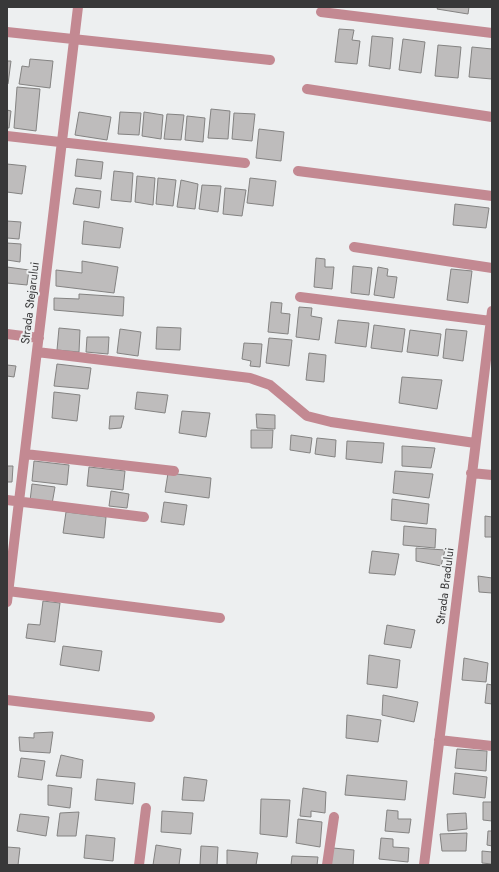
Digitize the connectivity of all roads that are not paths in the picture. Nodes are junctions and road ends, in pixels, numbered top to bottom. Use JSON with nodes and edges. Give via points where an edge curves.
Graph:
{"nodes":[{"id":1,"x":78,"y":7,"type":"edge"},
{"id":2,"x":321,"y":12,"type":"dead end"},
{"id":3,"x":7,"y":32,"type":"edge"},
{"id":4,"x":492,"y":33,"type":"edge"},
{"id":5,"x":74,"y":40,"type":"junction"},
{"id":6,"x":270,"y":60,"type":"dead end"},
{"id":7,"x":307,"y":89,"type":"dead end"},
{"id":8,"x":492,"y":117,"type":"edge"},
{"id":9,"x":7,"y":136,"type":"edge"},
{"id":10,"x":62,"y":142,"type":"junction"},
{"id":11,"x":244,"y":162,"type":"dead end"},
{"id":12,"x":298,"y":171,"type":"dead end"},
{"id":13,"x":492,"y":196,"type":"edge"},
{"id":14,"x":354,"y":247,"type":"dead end"},
{"id":15,"x":492,"y":268,"type":"edge"},
{"id":16,"x":300,"y":297,"type":"dead end"},
{"id":17,"x":492,"y":311,"type":"edge"},
{"id":18,"x":491,"y":321,"type":"junction"},
{"id":19,"x":7,"y":334,"type":"edge"},
{"id":20,"x":39,"y":338,"type":"junction"},
{"id":21,"x":37,"y":352,"type":"junction"},
{"id":22,"x":475,"y":444,"type":"junction"},
{"id":23,"x":25,"y":454,"type":"junction"},
{"id":24,"x":174,"y":471,"type":"dead end"},
{"id":25,"x":471,"y":473,"type":"junction"},
{"id":26,"x":492,"y":475,"type":"edge"},
{"id":27,"x":7,"y":500,"type":"edge"},
{"id":28,"x":20,"y":501,"type":"junction"},
{"id":29,"x":144,"y":516,"type":"dead end"},
{"id":30,"x":8,"y":591,"type":"junction"},
{"id":31,"x":7,"y":602,"type":"edge"},
{"id":32,"x":220,"y":618,"type":"dead end"},
{"id":33,"x":7,"y":700,"type":"edge"},
{"id":34,"x":150,"y":716,"type":"dead end"},
{"id":35,"x":439,"y":740,"type":"junction"},
{"id":36,"x":492,"y":746,"type":"edge"},
{"id":37,"x":146,"y":808,"type":"dead end"},
{"id":38,"x":334,"y":817,"type":"dead end"},
{"id":39,"x":139,"y":865,"type":"edge"},
{"id":40,"x":328,"y":865,"type":"edge"},
{"id":41,"x":424,"y":865,"type":"edge"}],
"edges":[{"from":1,"to":5,"type":"street","name":"Strada Stejarului"},
{"from":2,"to":4,"type":"street"},
{"from":3,"to":5,"type":"street"},
{"from":5,"to":6,"type":"street"},
{"from":5,"to":10,"type":"street","name":"Strada Stejarului"},
{"from":7,"to":8,"type":"street"},
{"from":9,"to":10,"type":"street"},
{"from":10,"to":11,"type":"street"},
{"from":10,"to":20,"type":"street","name":"Strada Stejarului"},
{"from":12,"to":13,"type":"street"},
{"from":14,"to":15,"type":"street"},
{"from":16,"to":18,"type":"street"},
{"from":17,"to":18,"type":"street","name":"Strada Bradului"},
{"from":18,"to":22,"type":"street","name":"Strada Bradului"},
{"from":19,"to":20,"type":"street"},
{"from":20,"to":21,"type":"street","name":"Strada Stejarului"},
{"from":21,"to":22,"type":"street","via":[[250,378],[270,385],[307,416]]},
{"from":21,"to":23,"type":"street","name":"Strada Stejarului"},
{"from":22,"to":25,"type":"street","name":"Strada Bradului"},
{"from":23,"to":24,"type":"street"},
{"from":23,"to":28,"type":"street","name":"Strada Stejarului"},
{"from":25,"to":26,"type":"street"},
{"from":25,"to":35,"type":"street","name":"Strada Bradului"},
{"from":27,"to":28,"type":"street"},
{"from":28,"to":29,"type":"street"},
{"from":28,"to":30,"type":"street","name":"Strada Stejarului"},
{"from":30,"to":31,"type":"street","name":"Strada Stejarului"},
{"from":30,"to":32,"type":"street"},
{"from":33,"to":34,"type":"street"},
{"from":35,"to":36,"type":"street"},
{"from":35,"to":41,"type":"street","name":"Strada Bradului"},
{"from":37,"to":39,"type":"street"},
{"from":38,"to":40,"type":"street"}]}
